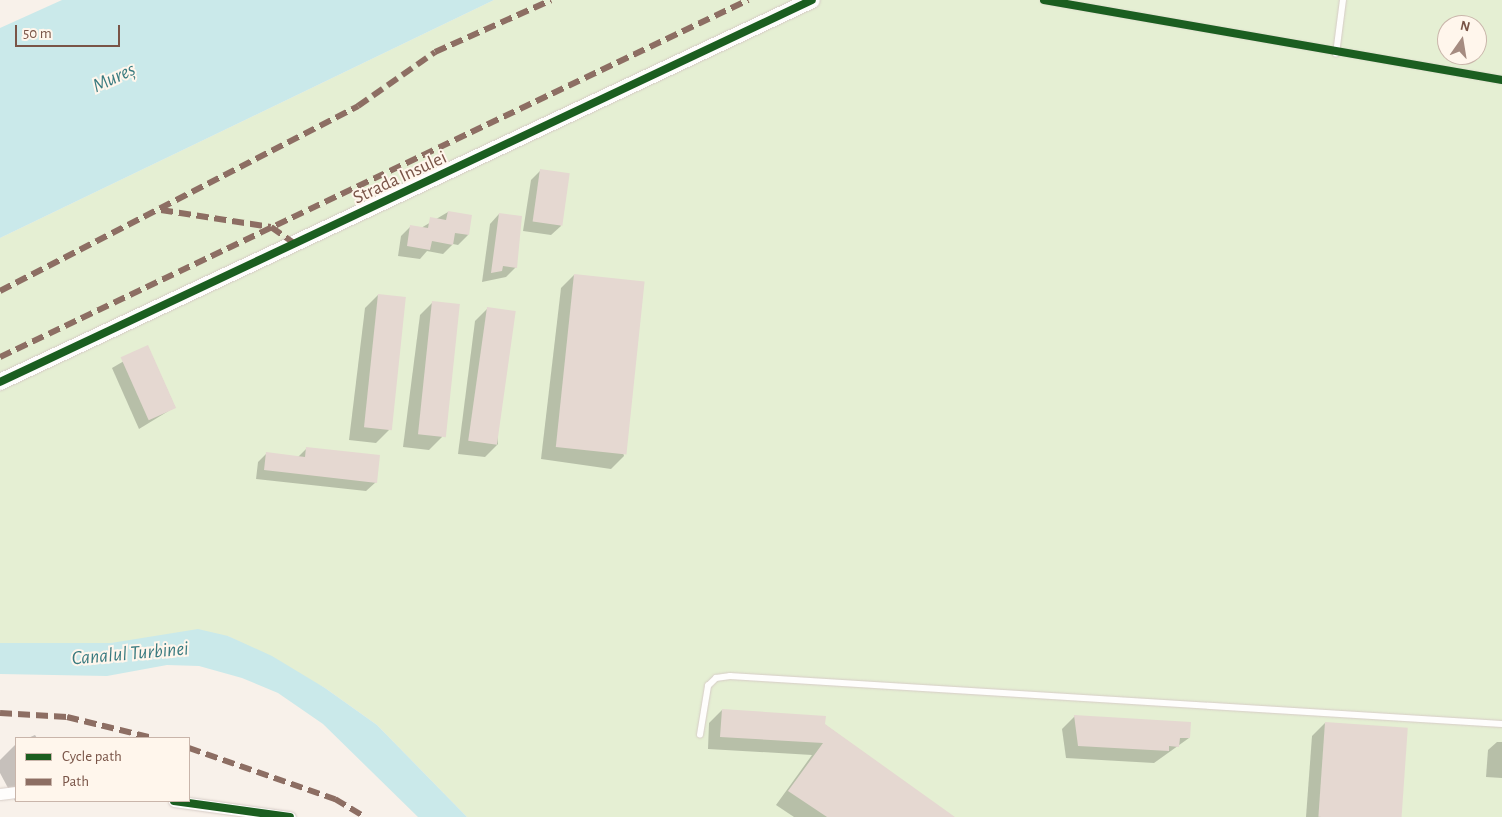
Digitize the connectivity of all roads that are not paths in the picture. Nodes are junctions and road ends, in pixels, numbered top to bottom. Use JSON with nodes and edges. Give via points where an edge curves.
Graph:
{"nodes":[{"id":1,"x":812,"y":0,"type":"edge"},
{"id":2,"x":1044,"y":0,"type":"edge"},
{"id":3,"x":1343,"y":0,"type":"edge"},
{"id":4,"x":1336,"y":54,"type":"junction"},
{"id":5,"x":1502,"y":80,"type":"edge"},
{"id":6,"x":0,"y":382,"type":"edge"},
{"id":7,"x":1502,"y":724,"type":"edge"},
{"id":8,"x":700,"y":735,"type":"dead end"},
{"id":9,"x":15,"y":792,"type":"edge"},
{"id":10,"x":0,"y":794,"type":"edge"},
{"id":11,"x":181,"y":802,"type":"edge"},
{"id":12,"x":290,"y":817,"type":"edge"}],
"edges":[{"from":1,"to":6,"type":"street","name":"Strada Insulei"},
{"from":2,"to":4,"type":"lane"},
{"from":3,"to":4,"type":"lane"},
{"from":4,"to":5,"type":"lane"},
{"from":7,"to":8,"type":"lane","via":[[730,676],[716,678],[708,686]]},
{"from":9,"to":10,"type":"street"},
{"from":11,"to":12,"type":"street"}]}
